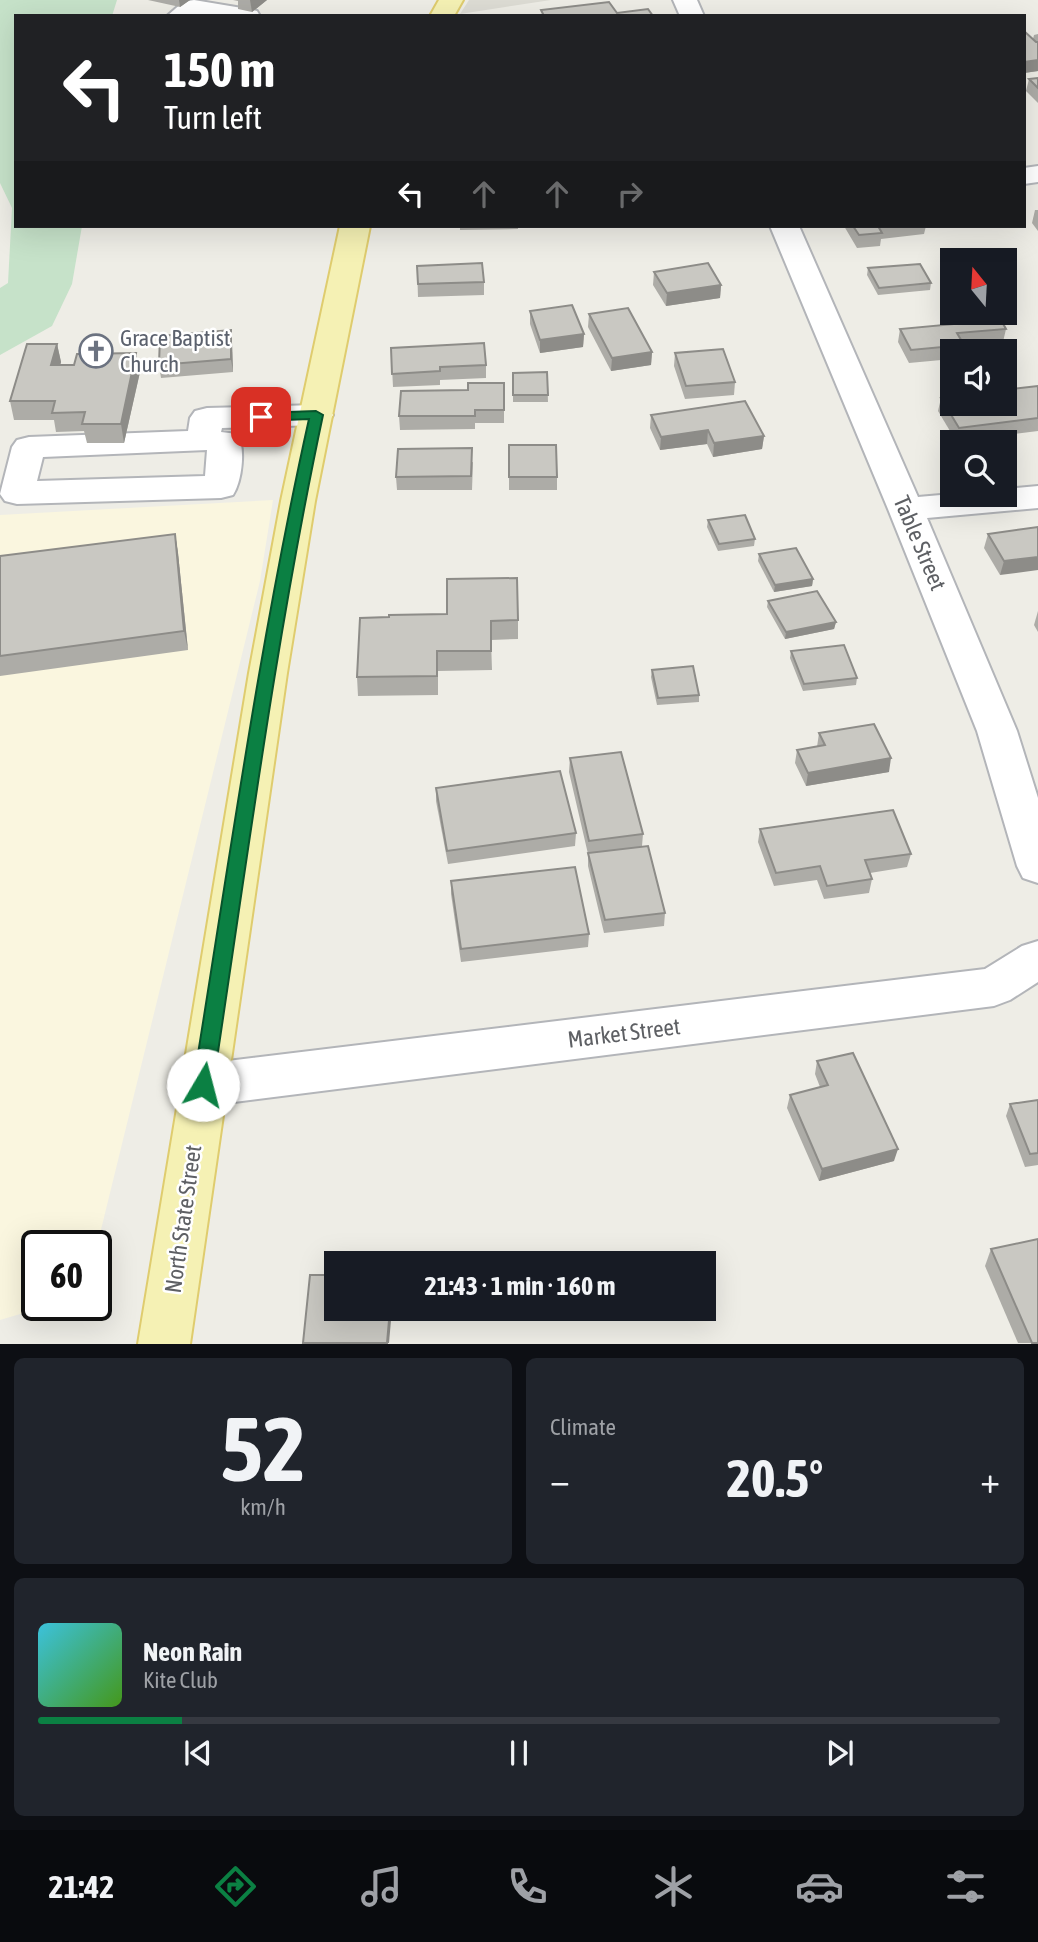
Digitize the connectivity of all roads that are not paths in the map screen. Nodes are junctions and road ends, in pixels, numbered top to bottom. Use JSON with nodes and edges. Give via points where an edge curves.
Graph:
{"nodes":[{"id":1,"x":182,"y":14,"type":"edge"},
{"id":2,"x":237,"y":14,"type":"edge"},
{"id":3,"x":355,"y":228,"type":"edge"},
{"id":4,"x":785,"y":228,"type":"edge"},
{"id":5,"x":314,"y":428,"type":"junction"},
{"id":6,"x":214,"y":441,"type":"junction"},
{"id":7,"x":1038,"y":497,"type":"edge"},
{"id":8,"x":906,"y":509,"type":"junction"},
{"id":9,"x":1038,"y":866,"type":"edge"},
{"id":10,"x":1038,"y":959,"type":"edge"},
{"id":11,"x":203,"y":1085,"type":"junction"},
{"id":12,"x":164,"y":1343,"type":"edge"}],
"edges":[{"from":1,"to":2,"type":"street","via":[[192,6]]},
{"from":3,"to":5,"type":"main road","name":"North State Street"},
{"from":4,"to":8,"type":"street","name":"Table Street"},
{"from":5,"to":6,"type":"street"},
{"from":5,"to":11,"type":"main road","name":"North State Street","via":[[268,673]]},
{"from":6,"to":6,"type":"street","via":[[29,447],[17,493],[221,487]]},
{"from":7,"to":8,"type":"street"},
{"from":8,"to":9,"type":"street","name":"Table Street","via":[[997,731]]},
{"from":10,"to":11,"type":"street","name":"Market Street","via":[[994,987]]},
{"from":11,"to":12,"type":"main road","name":"North State Street"}]}
